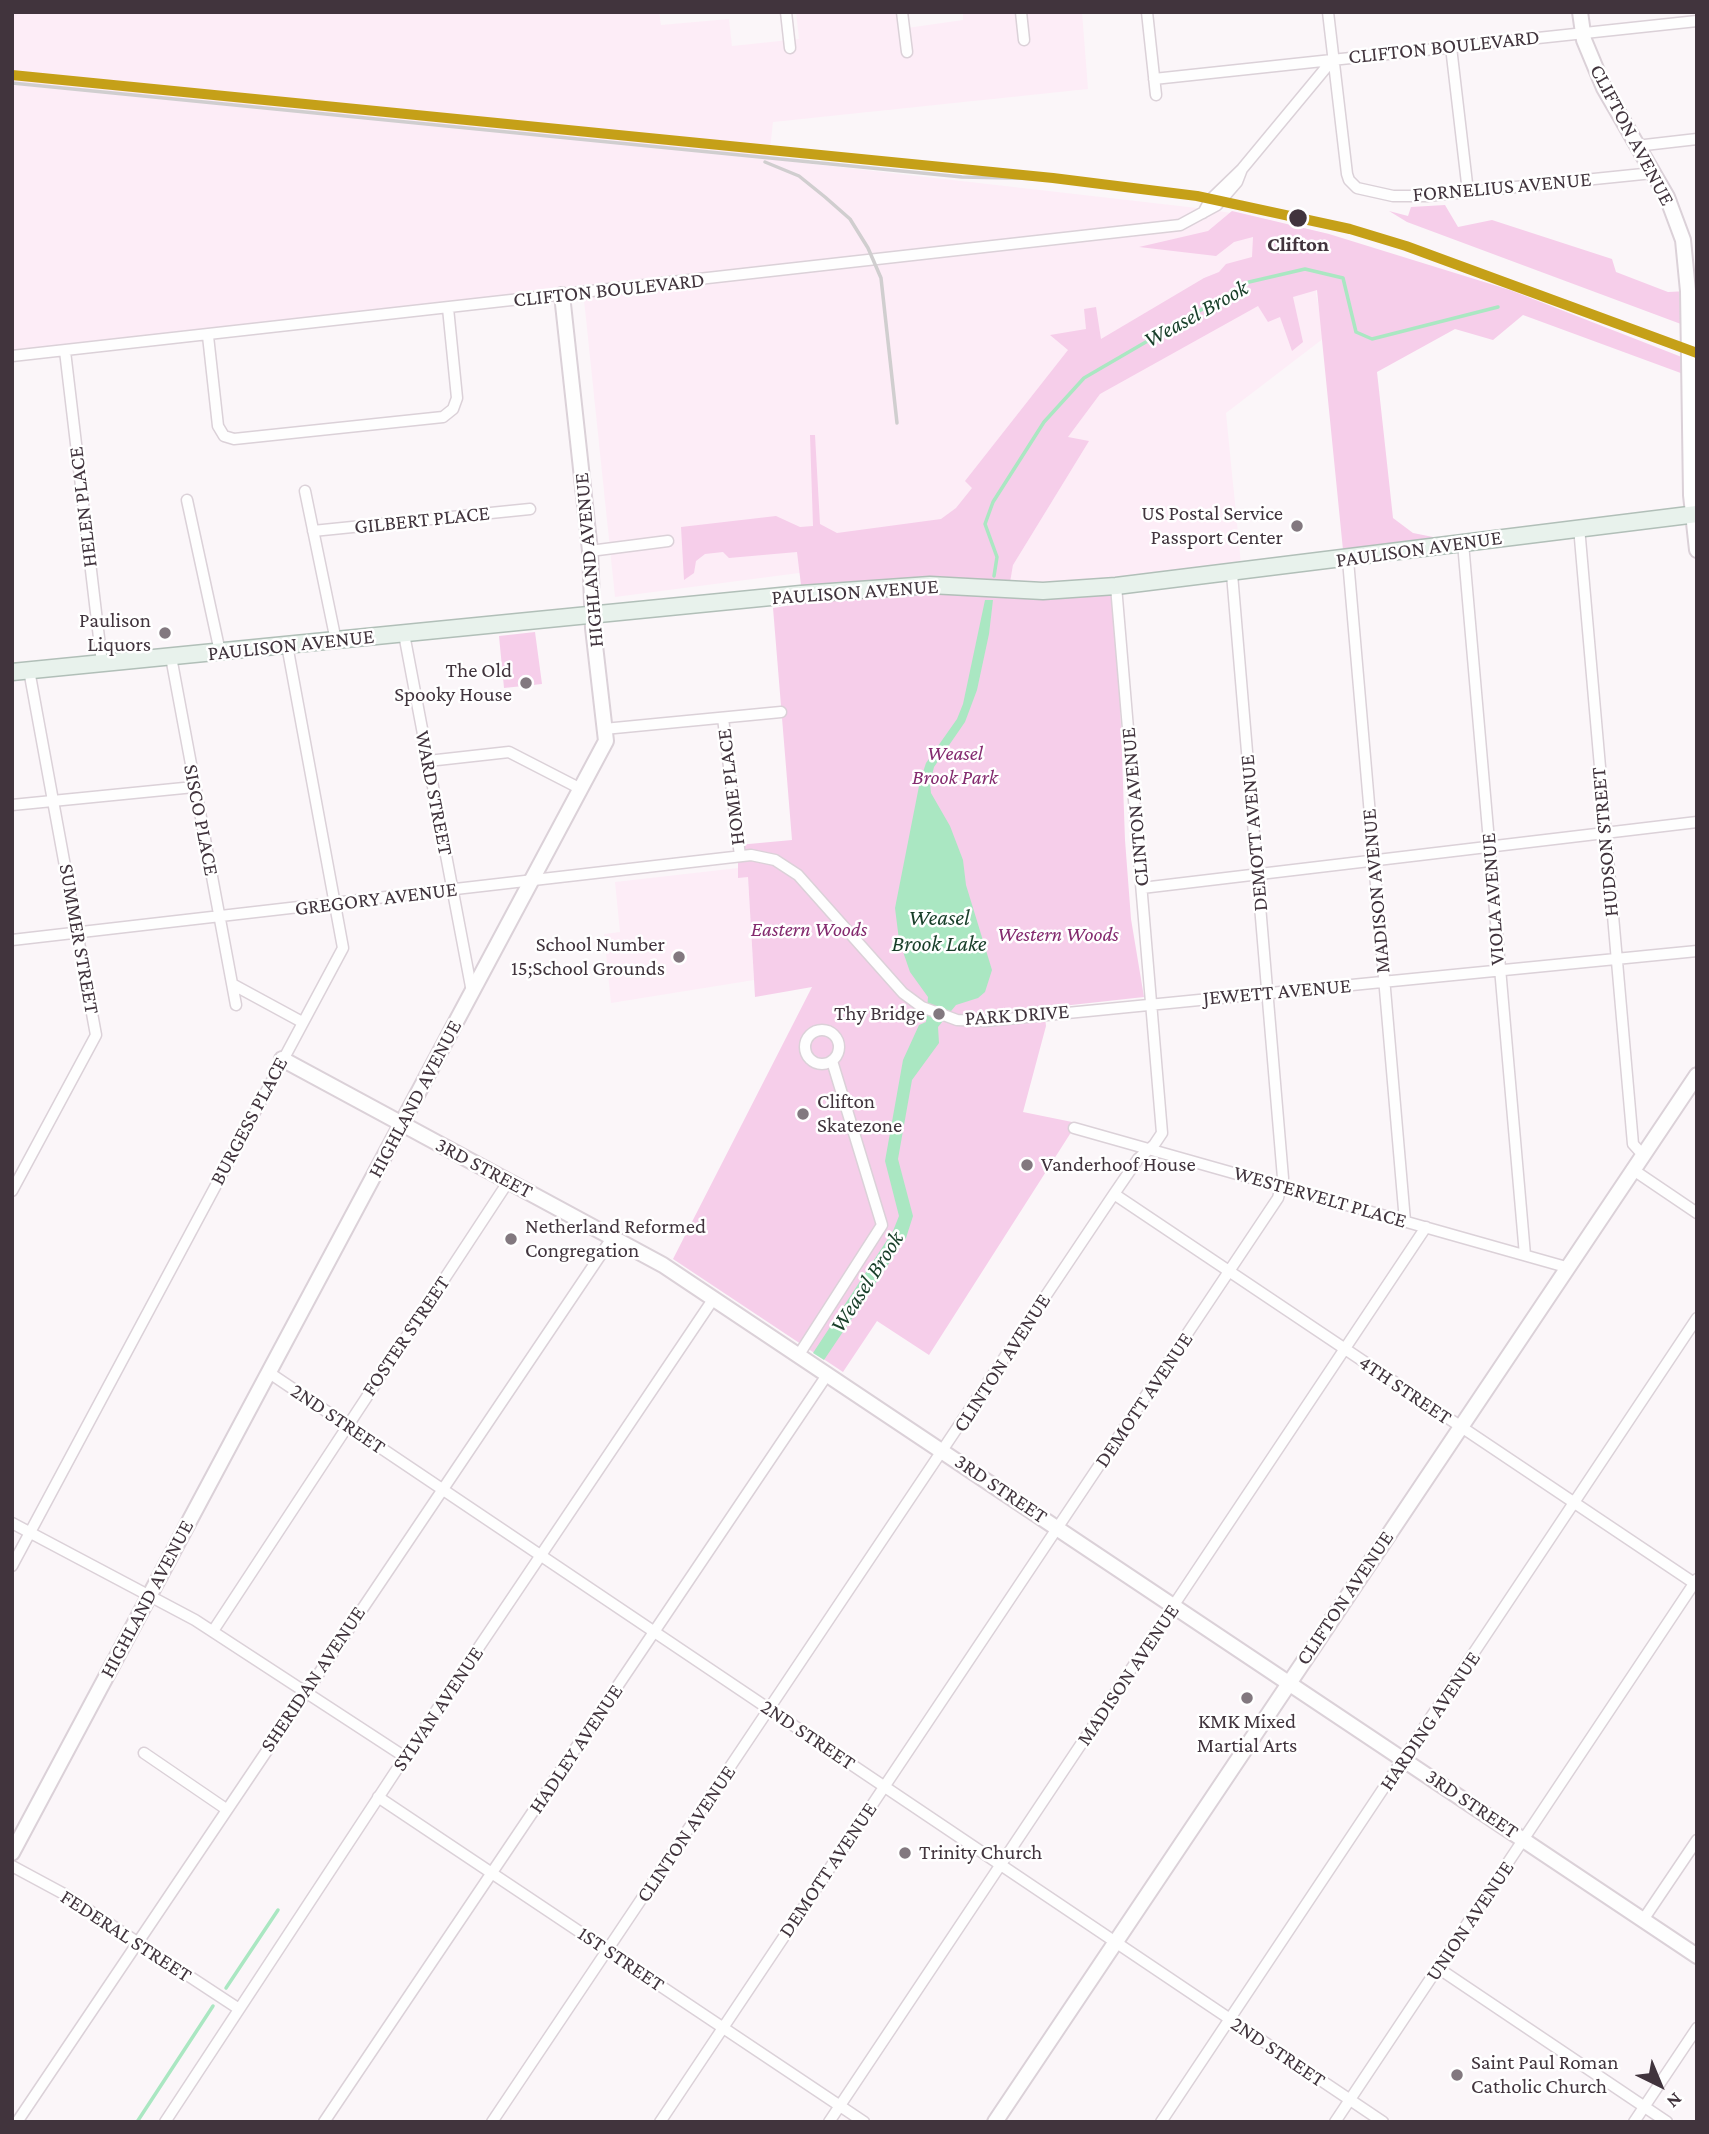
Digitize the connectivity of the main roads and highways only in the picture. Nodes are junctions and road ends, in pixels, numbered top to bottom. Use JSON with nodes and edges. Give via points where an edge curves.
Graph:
{"nodes":[{"id":1,"x":1695,"y":514,"type":"edge"},
{"id":2,"x":12,"y":672,"type":"edge"}],
"edges":[{"from":1,"to":2,"type":"main road","name":"PAULISON AVENUE","via":[[1348,560],[1065,591],[930,585]]}]}
